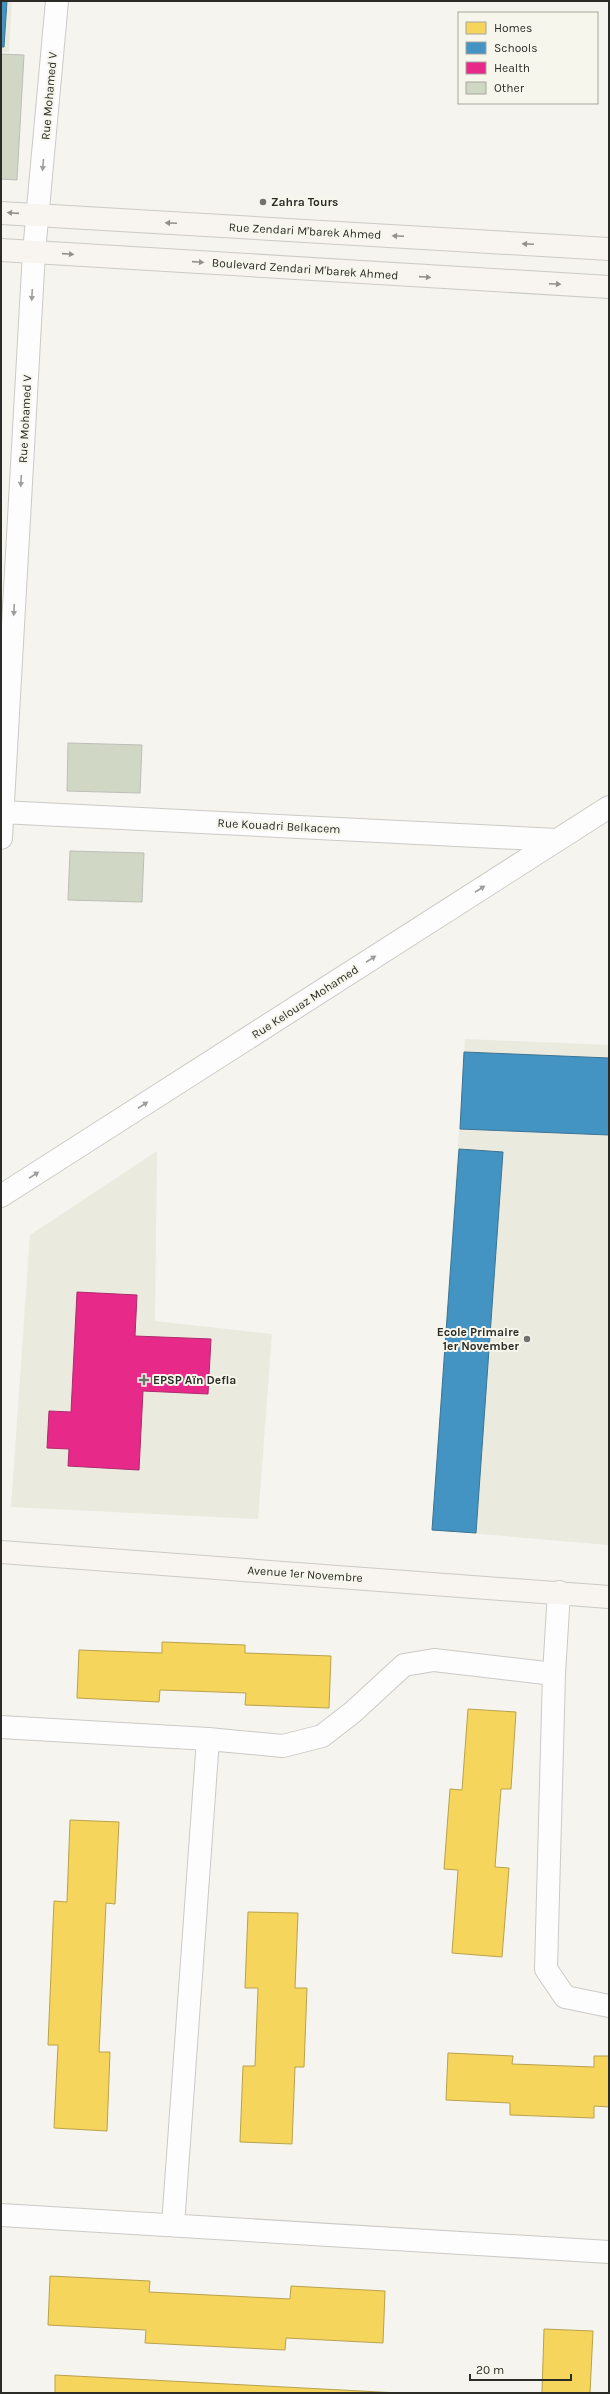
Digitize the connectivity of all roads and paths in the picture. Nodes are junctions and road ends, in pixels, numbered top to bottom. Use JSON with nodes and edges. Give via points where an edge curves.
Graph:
{"nodes":[{"id":1,"x":57,"y":1,"type":"edge"},
{"id":2,"x":1,"y":212,"type":"edge"},
{"id":3,"x":38,"y":215,"type":"junction"},
{"id":4,"x":609,"y":249,"type":"edge"},
{"id":5,"x":1,"y":250,"type":"edge"},
{"id":6,"x":34,"y":252,"type":"junction"},
{"id":7,"x":609,"y":287,"type":"edge"},
{"id":8,"x":609,"y":807,"type":"edge"},
{"id":9,"x":2,"y":812,"type":"edge"},
{"id":10,"x":1,"y":838,"type":"edge"},
{"id":11,"x":557,"y":840,"type":"junction"},
{"id":12,"x":1,"y":1196,"type":"edge"},
{"id":13,"x":1,"y":1552,"type":"edge"},
{"id":14,"x":559,"y":1592,"type":"junction"},
{"id":15,"x":609,"y":1597,"type":"edge"},
{"id":16,"x":554,"y":1674,"type":"junction"},
{"id":17,"x":1,"y":1727,"type":"edge"},
{"id":18,"x":208,"y":1739,"type":"junction"},
{"id":19,"x":609,"y":2006,"type":"edge"},
{"id":20,"x":1,"y":2215,"type":"edge"},
{"id":21,"x":173,"y":2225,"type":"junction"},
{"id":22,"x":609,"y":2252,"type":"edge"}],
"edges":[{"from":1,"to":3,"type":"street","name":"Rue Mohamed V","one_way":true},
{"from":3,"to":2,"type":"main road","name":"Rue Zendari M'barek Ahmed","one_way":true},
{"from":4,"to":3,"type":"main road","name":"Rue Zendari M'barek Ahmed","one_way":true},
{"from":3,"to":6,"type":"street","name":"Rue Mohamed V"},
{"from":5,"to":6,"type":"main road","name":"Boulevard Zendari M'barek Ahmed"},
{"from":6,"to":7,"type":"main road","name":"Boulevard Zendari M'barek Ahmed","one_way":true},
{"from":6,"to":9,"type":"street","name":"Rue Mohamed V","one_way":true},
{"from":8,"to":11,"type":"street","name":"Rue Kelouaz Mohamed"},
{"from":9,"to":10,"type":"street","name":"Rue Mohamed V"},
{"from":9,"to":11,"type":"street","name":"Rue Kouadri Belkacem"},
{"from":12,"to":11,"type":"street","name":"Rue Kelouaz Mohamed","one_way":true},
{"from":13,"to":14,"type":"main road","name":"Avenue 1er Novembre"},
{"from":14,"to":15,"type":"main road","name":"Avenue 1er Novembre"},
{"from":14,"to":16,"type":"street"},
{"from":16,"to":18,"type":"street","via":[[434,1660],[404,1665],[353,1712],[322,1736],[283,1746]]},
{"from":16,"to":19,"type":"street","via":[[546,1969],[565,1997]]},
{"from":17,"to":18,"type":"street"},
{"from":18,"to":21,"type":"street"},
{"from":20,"to":21,"type":"street"},
{"from":21,"to":22,"type":"street"}]}
